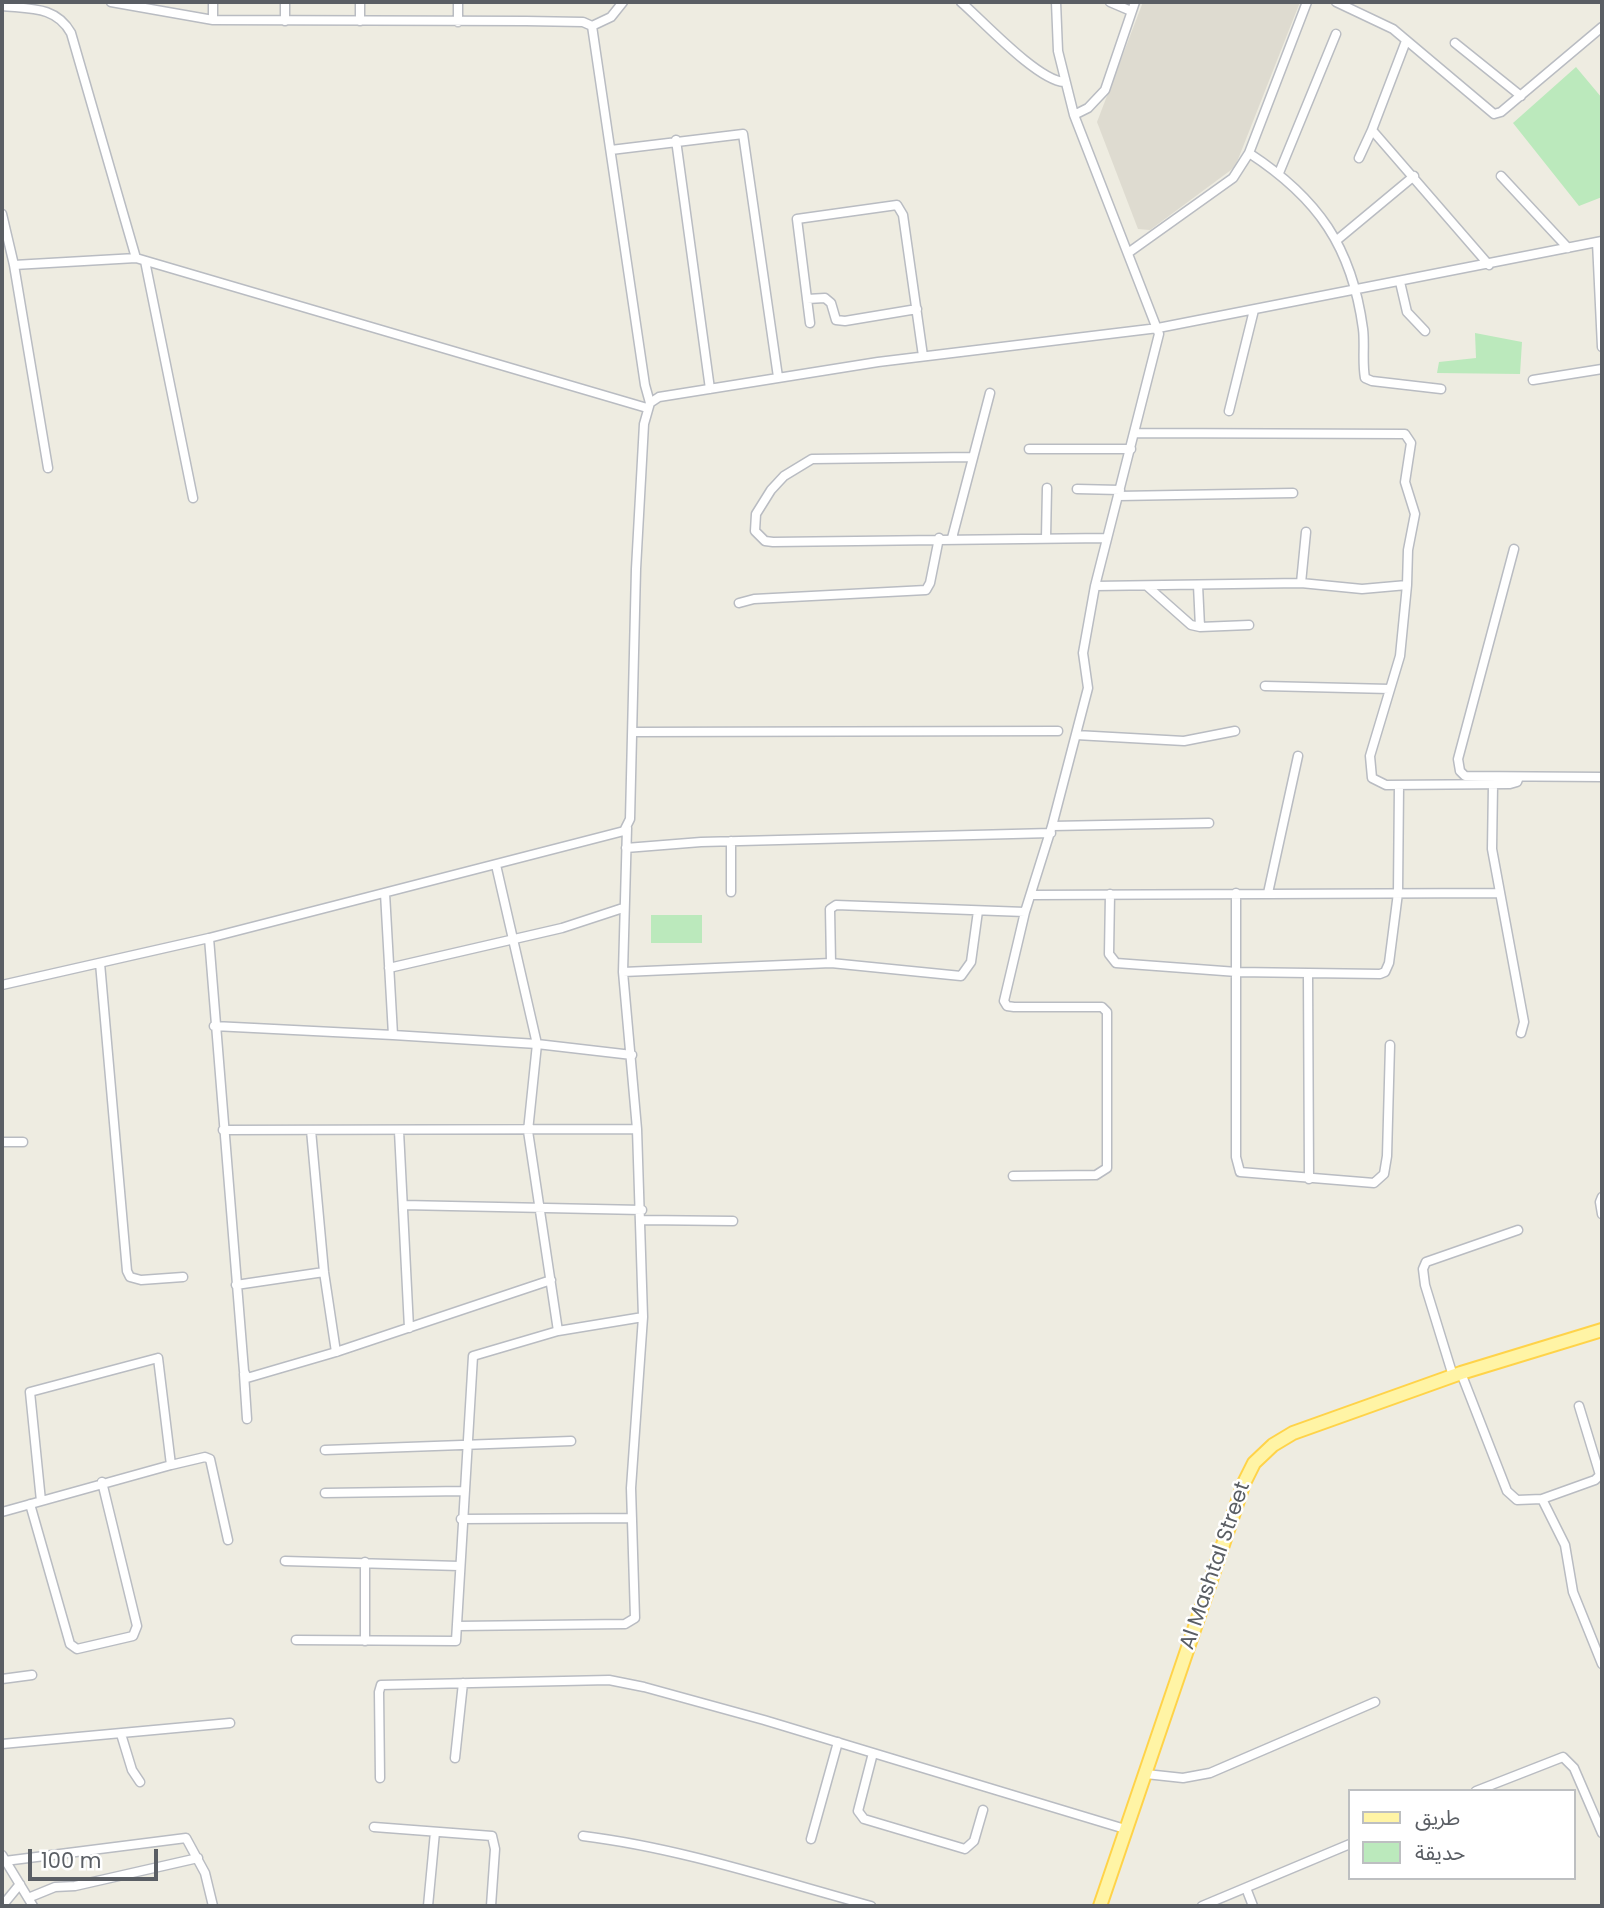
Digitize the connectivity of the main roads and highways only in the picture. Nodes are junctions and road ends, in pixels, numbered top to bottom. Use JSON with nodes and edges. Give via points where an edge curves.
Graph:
{"nodes":[{"id":1,"x":1602,"y":1330,"type":"edge"},
{"id":2,"x":1100,"y":1906,"type":"edge"}],
"edges":[{"from":1,"to":2,"type":"main road","name":"Al Mashtal Street","via":[[1457,1374],[1293,1433],[1254,1464]]}]}
